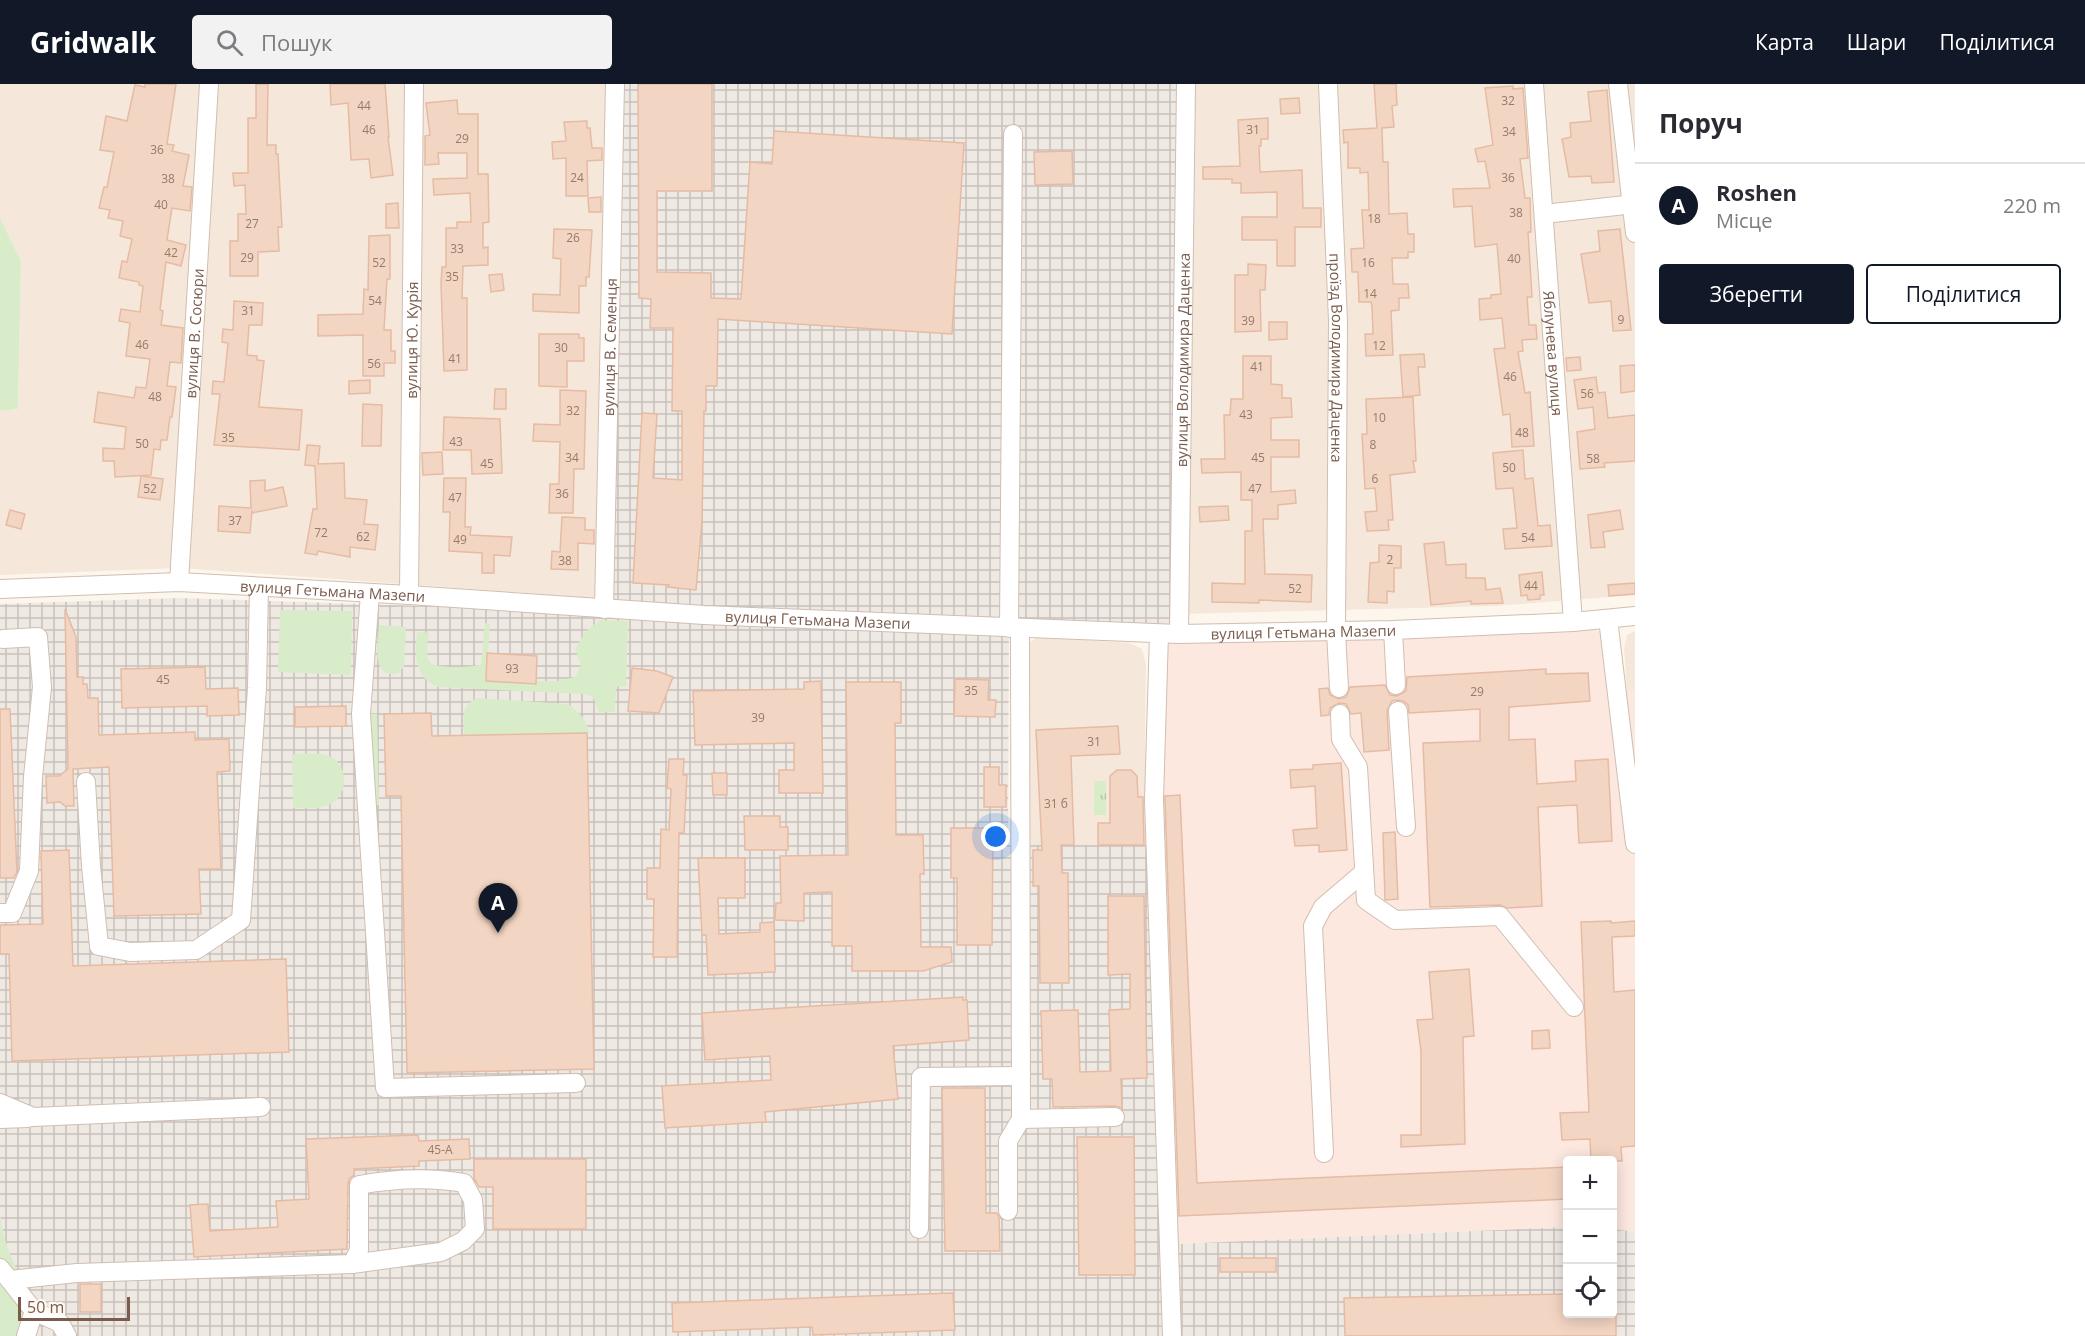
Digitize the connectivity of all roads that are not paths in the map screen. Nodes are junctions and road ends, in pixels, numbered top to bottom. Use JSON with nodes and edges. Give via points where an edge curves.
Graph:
{"nodes":[{"id":1,"x":209,"y":84,"type":"edge"},
{"id":2,"x":414,"y":84,"type":"edge"},
{"id":3,"x":615,"y":84,"type":"edge"},
{"id":4,"x":1186,"y":84,"type":"edge"},
{"id":5,"x":1328,"y":84,"type":"edge"},
{"id":6,"x":1534,"y":84,"type":"edge"},
{"id":7,"x":1618,"y":84,"type":"edge"},
{"id":8,"x":1013,"y":134,"type":"dead end"},
{"id":9,"x":1633,"y":204,"type":"edge"},
{"id":10,"x":1544,"y":214,"type":"junction"},
{"id":11,"x":1635,"y":233,"type":"edge"},
{"id":12,"x":179,"y":582,"type":"junction"},
{"id":13,"x":259,"y":587,"type":"junction"},
{"id":14,"x":0,"y":589,"type":"edge"},
{"id":15,"x":370,"y":594,"type":"junction"},
{"id":16,"x":409,"y":595,"type":"junction"},
{"id":17,"x":604,"y":609,"type":"junction"},
{"id":18,"x":1635,"y":616,"type":"edge"},
{"id":19,"x":1608,"y":618,"type":"junction"},
{"id":20,"x":1573,"y":622,"type":"junction"},
{"id":21,"x":1014,"y":628,"type":"junction"},
{"id":22,"x":1394,"y":630,"type":"junction"},
{"id":23,"x":1336,"y":632,"type":"junction"},
{"id":24,"x":1159,"y":634,"type":"junction"},
{"id":25,"x":1179,"y":634,"type":"junction"},
{"id":26,"x":3,"y":639,"type":"dead end"},
{"id":27,"x":1396,"y":685,"type":"dead end"},
{"id":28,"x":1339,"y":688,"type":"dead end"},
{"id":29,"x":1398,"y":711,"type":"dead end"},
{"id":30,"x":1340,"y":714,"type":"dead end"},
{"id":31,"x":86,"y":782,"type":"dead end"},
{"id":32,"x":1406,"y":827,"type":"dead end"},
{"id":33,"x":1635,"y":844,"type":"edge"},
{"id":34,"x":1364,"y":872,"type":"junction"},
{"id":35,"x":0,"y":913,"type":"edge"},
{"id":36,"x":1574,"y":1007,"type":"dead end"},
{"id":37,"x":1021,"y":1076,"type":"junction"},
{"id":38,"x":576,"y":1083,"type":"dead end"},
{"id":39,"x":0,"y":1103,"type":"edge"},
{"id":40,"x":261,"y":1107,"type":"dead end"},
{"id":41,"x":33,"y":1117,"type":"junction"},
{"id":42,"x":1115,"y":1117,"type":"dead end"},
{"id":43,"x":0,"y":1119,"type":"edge"},
{"id":44,"x":1021,"y":1119,"type":"junction"},
{"id":45,"x":1324,"y":1153,"type":"dead end"},
{"id":46,"x":1008,"y":1211,"type":"dead end"},
{"id":47,"x":919,"y":1229,"type":"dead end"},
{"id":48,"x":352,"y":1264,"type":"junction"},
{"id":49,"x":5,"y":1274,"type":"edge"},
{"id":50,"x":34,"y":1311,"type":"junction"},
{"id":51,"x":26,"y":1336,"type":"edge"},
{"id":52,"x":67,"y":1336,"type":"edge"},
{"id":53,"x":1173,"y":1336,"type":"edge"}],
"edges":[{"from":1,"to":12,"type":"street","name":"вулиця В. Сосюри"},
{"from":2,"to":16,"type":"street","name":"вулиця Ю. Курія"},
{"from":3,"to":17,"type":"street","name":"вулиця В. Семенця"},
{"from":4,"to":25,"type":"street","name":"вулиця Володимира Даценка"},
{"from":5,"to":23,"type":"street","name":"проїзд Володимира Даценка","via":[[1338,321]]},
{"from":6,"to":10,"type":"street","name":"Яблунева вулиця"},
{"from":7,"to":9,"type":"street"},
{"from":8,"to":21,"type":"street"},
{"from":9,"to":10,"type":"street"},
{"from":9,"to":11,"type":"street"},
{"from":10,"to":20,"type":"street","name":"Яблунева вулиця"},
{"from":12,"to":13,"type":"street","name":"вулиця Гетьмана Мазепи"},
{"from":12,"to":14,"type":"street","name":"вулиця Гетьмана Мазепи"},
{"from":13,"to":15,"type":"street","name":"вулиця Гетьмана Мазепи"},
{"from":13,"to":31,"type":"street","via":[[257,688],[241,920],[196,950],[130,952],[99,946]]},
{"from":15,"to":16,"type":"street","name":"вулиця Гетьмана Мазепи"},
{"from":15,"to":38,"type":"street","via":[[361,714],[385,1088]]},
{"from":16,"to":17,"type":"street","name":"вулиця Гетьмана Мазепи"},
{"from":17,"to":21,"type":"street","name":"вулиця Гетьмана Мазепи"},
{"from":18,"to":19,"type":"street","name":"вулиця Гетьмана Мазепи"},
{"from":19,"to":20,"type":"street","name":"вулиця Гетьмана Мазепи"},
{"from":19,"to":33,"type":"street"},
{"from":20,"to":22,"type":"street","name":"вулиця Гетьмана Мазепи"},
{"from":21,"to":24,"type":"street","name":"вулиця Гетьмана Мазепи"},
{"from":21,"to":37,"type":"street"},
{"from":22,"to":23,"type":"street","name":"вулиця Гетьмана Мазепи"},
{"from":22,"to":27,"type":"street"},
{"from":23,"to":25,"type":"street","name":"вулиця Гетьмана Мазепи"},
{"from":23,"to":28,"type":"street","name":"проїзд Володимира Даценка"},
{"from":24,"to":25,"type":"street","name":"вулиця Гетьмана Мазепи"},
{"from":24,"to":53,"type":"street","via":[[1154,800]]},
{"from":26,"to":35,"type":"street","via":[[38,638],[42,687],[29,871],[12,913]]},
{"from":29,"to":32,"type":"street"},
{"from":30,"to":34,"type":"street","via":[[1341,739],[1358,767]]},
{"from":34,"to":36,"type":"street","via":[[1365,900],[1395,920],[1500,916]]},
{"from":34,"to":45,"type":"street","via":[[1323,907],[1313,926]]},
{"from":37,"to":44,"type":"street"},
{"from":37,"to":47,"type":"street","via":[[921,1077]]},
{"from":39,"to":41,"type":"street"},
{"from":40,"to":41,"type":"street"},
{"from":41,"to":43,"type":"street"},
{"from":42,"to":44,"type":"street"},
{"from":44,"to":46,"type":"street","via":[[1008,1141]]},
{"from":48,"to":48,"type":"street","via":[[441,1252],[463,1241],[475,1229],[473,1200],[464,1183],[440,1179],[359,1185],[359,1250]]},
{"from":48,"to":49,"type":"street"},
{"from":49,"to":50,"type":"street"},
{"from":50,"to":51,"type":"street"},
{"from":50,"to":52,"type":"street","via":[[60,1323]]}]}
